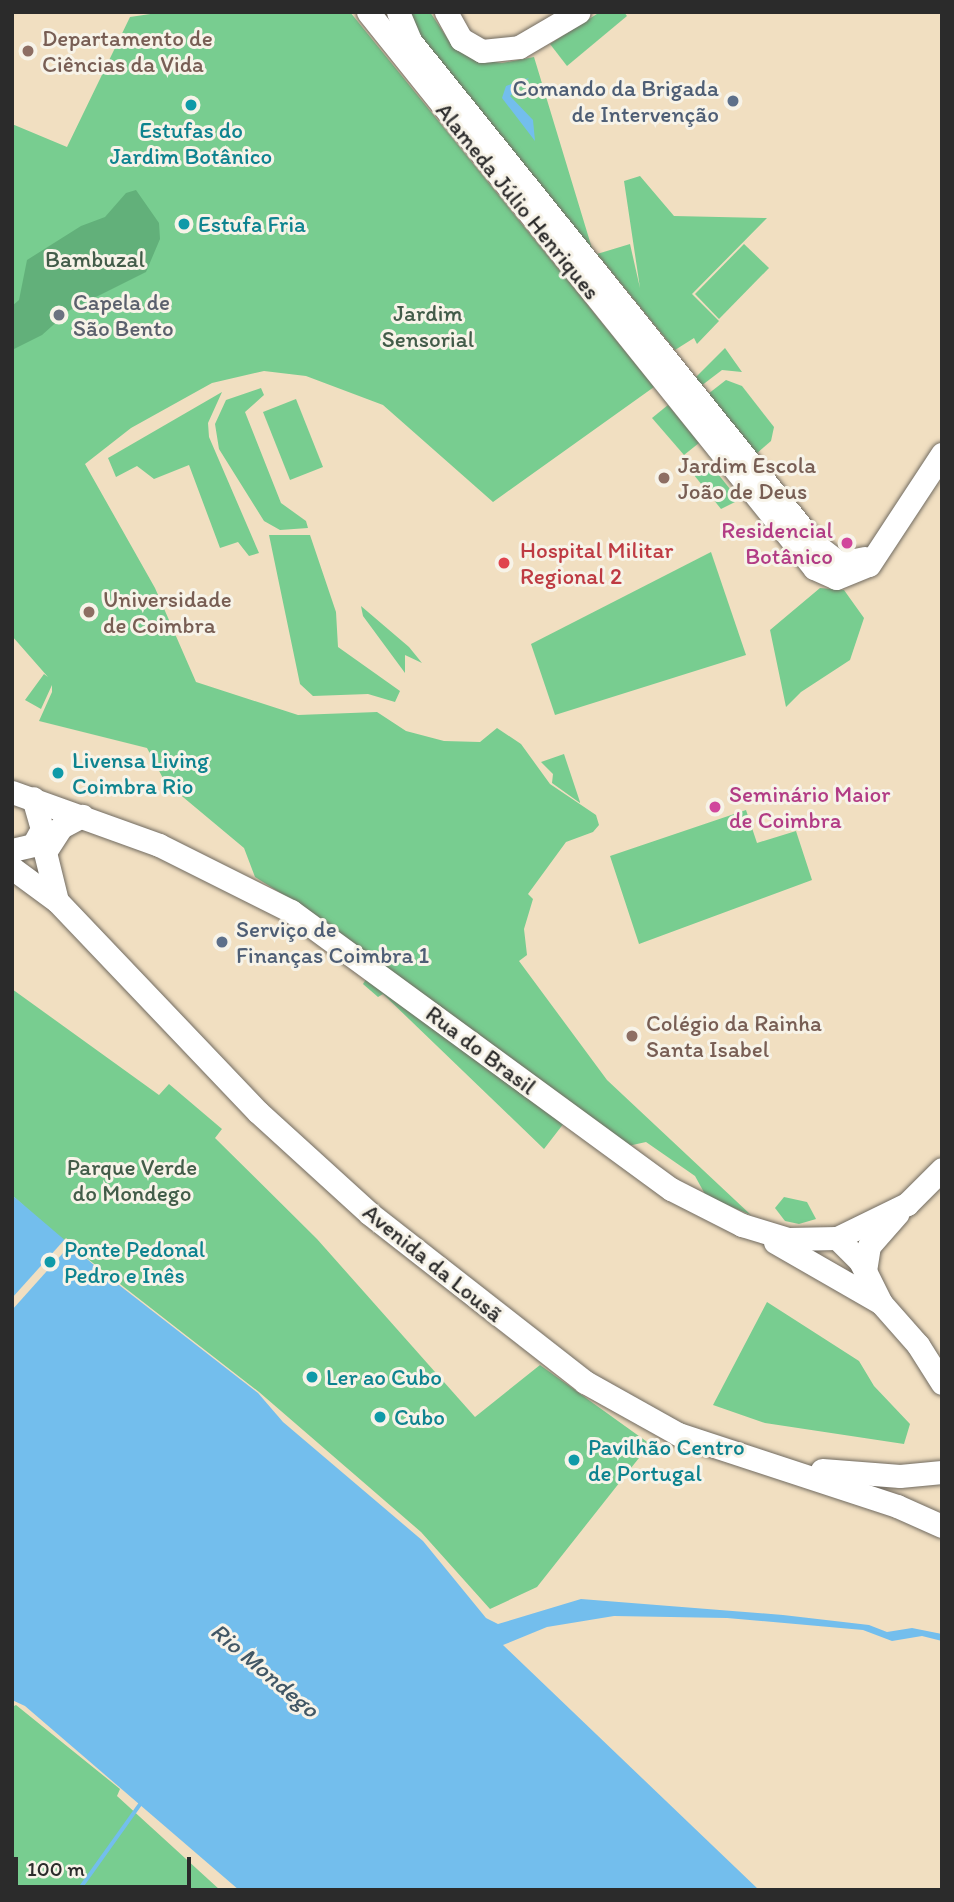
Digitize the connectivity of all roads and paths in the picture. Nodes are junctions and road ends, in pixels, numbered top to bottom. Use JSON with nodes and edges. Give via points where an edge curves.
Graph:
{"nodes":[{"id":1,"x":368,"y":12,"type":"edge"},
{"id":2,"x":398,"y":12,"type":"edge"},
{"id":3,"x":446,"y":12,"type":"edge"},
{"id":4,"x":579,"y":12,"type":"edge"},
{"id":5,"x":511,"y":180,"type":"junction"},
{"id":6,"x":942,"y":454,"type":"edge"},
{"id":7,"x":23,"y":795,"type":"edge"},
{"id":8,"x":82,"y":816,"type":"junction"},
{"id":9,"x":12,"y":850,"type":"edge"},
{"id":10,"x":12,"y":868,"type":"edge"},
{"id":11,"x":57,"y":901,"type":"junction"},
{"id":12,"x":942,"y":1169,"type":"edge"},
{"id":13,"x":907,"y":1204,"type":"junction"},
{"id":14,"x":742,"y":1225,"type":"junction"},
{"id":15,"x":837,"y":1238,"type":"junction"},
{"id":16,"x":865,"y":1271,"type":"junction"},
{"id":17,"x":881,"y":1303,"type":"junction"},
{"id":18,"x":942,"y":1383,"type":"edge"},
{"id":19,"x":774,"y":1464,"type":"junction"},
{"id":20,"x":942,"y":1472,"type":"edge"},
{"id":21,"x":942,"y":1526,"type":"edge"}],
"edges":[{"from":1,"to":5,"type":"main road","name":"Alameda Júlio Henriques"},
{"from":2,"to":5,"type":"main road","name":"Alameda Júlio Henriques","via":[[411,41]]},
{"from":3,"to":4,"type":"main road","via":[[461,39],[482,51],[519,47]]},
{"from":5,"to":6,"type":"main road","name":"Alameda Júlio Henriques","via":[[766,497],[832,560],[859,561],[890,536]]},
{"from":7,"to":8,"type":"main road","name":"Rua do Brasil"},
{"from":7,"to":9,"type":"main road","via":[[41,828],[33,845]]},
{"from":8,"to":11,"type":"main road","via":[[61,827],[45,852]]},
{"from":8,"to":14,"type":"main road","name":"Rua do Brasil","via":[[172,851],[291,911],[660,1182]]},
{"from":10,"to":11,"type":"main road","name":"Avenida da Lousã"},
{"from":11,"to":19,"type":"main road","name":"Avenida da Lousã","via":[[258,1112],[370,1214],[543,1351],[667,1429],[721,1451]]},
{"from":12,"to":13,"type":"main road","name":"Rua do Brasil"},
{"from":13,"to":15,"type":"main road","name":"Rua do Brasil"},
{"from":13,"to":16,"type":"main road","via":[[869,1246]]},
{"from":14,"to":15,"type":"main road","name":"Rua do Brasil","via":[[788,1239]]},
{"from":14,"to":17,"type":"main road"},
{"from":15,"to":16,"type":"main road","via":[[852,1249]]},
{"from":16,"to":17,"type":"main road"},
{"from":17,"to":18,"type":"main road","via":[[918,1345]]},
{"from":19,"to":20,"type":"main road","via":[[854,1474]]},
{"from":19,"to":21,"type":"main road","name":"Avenida da Lousã"}]}
